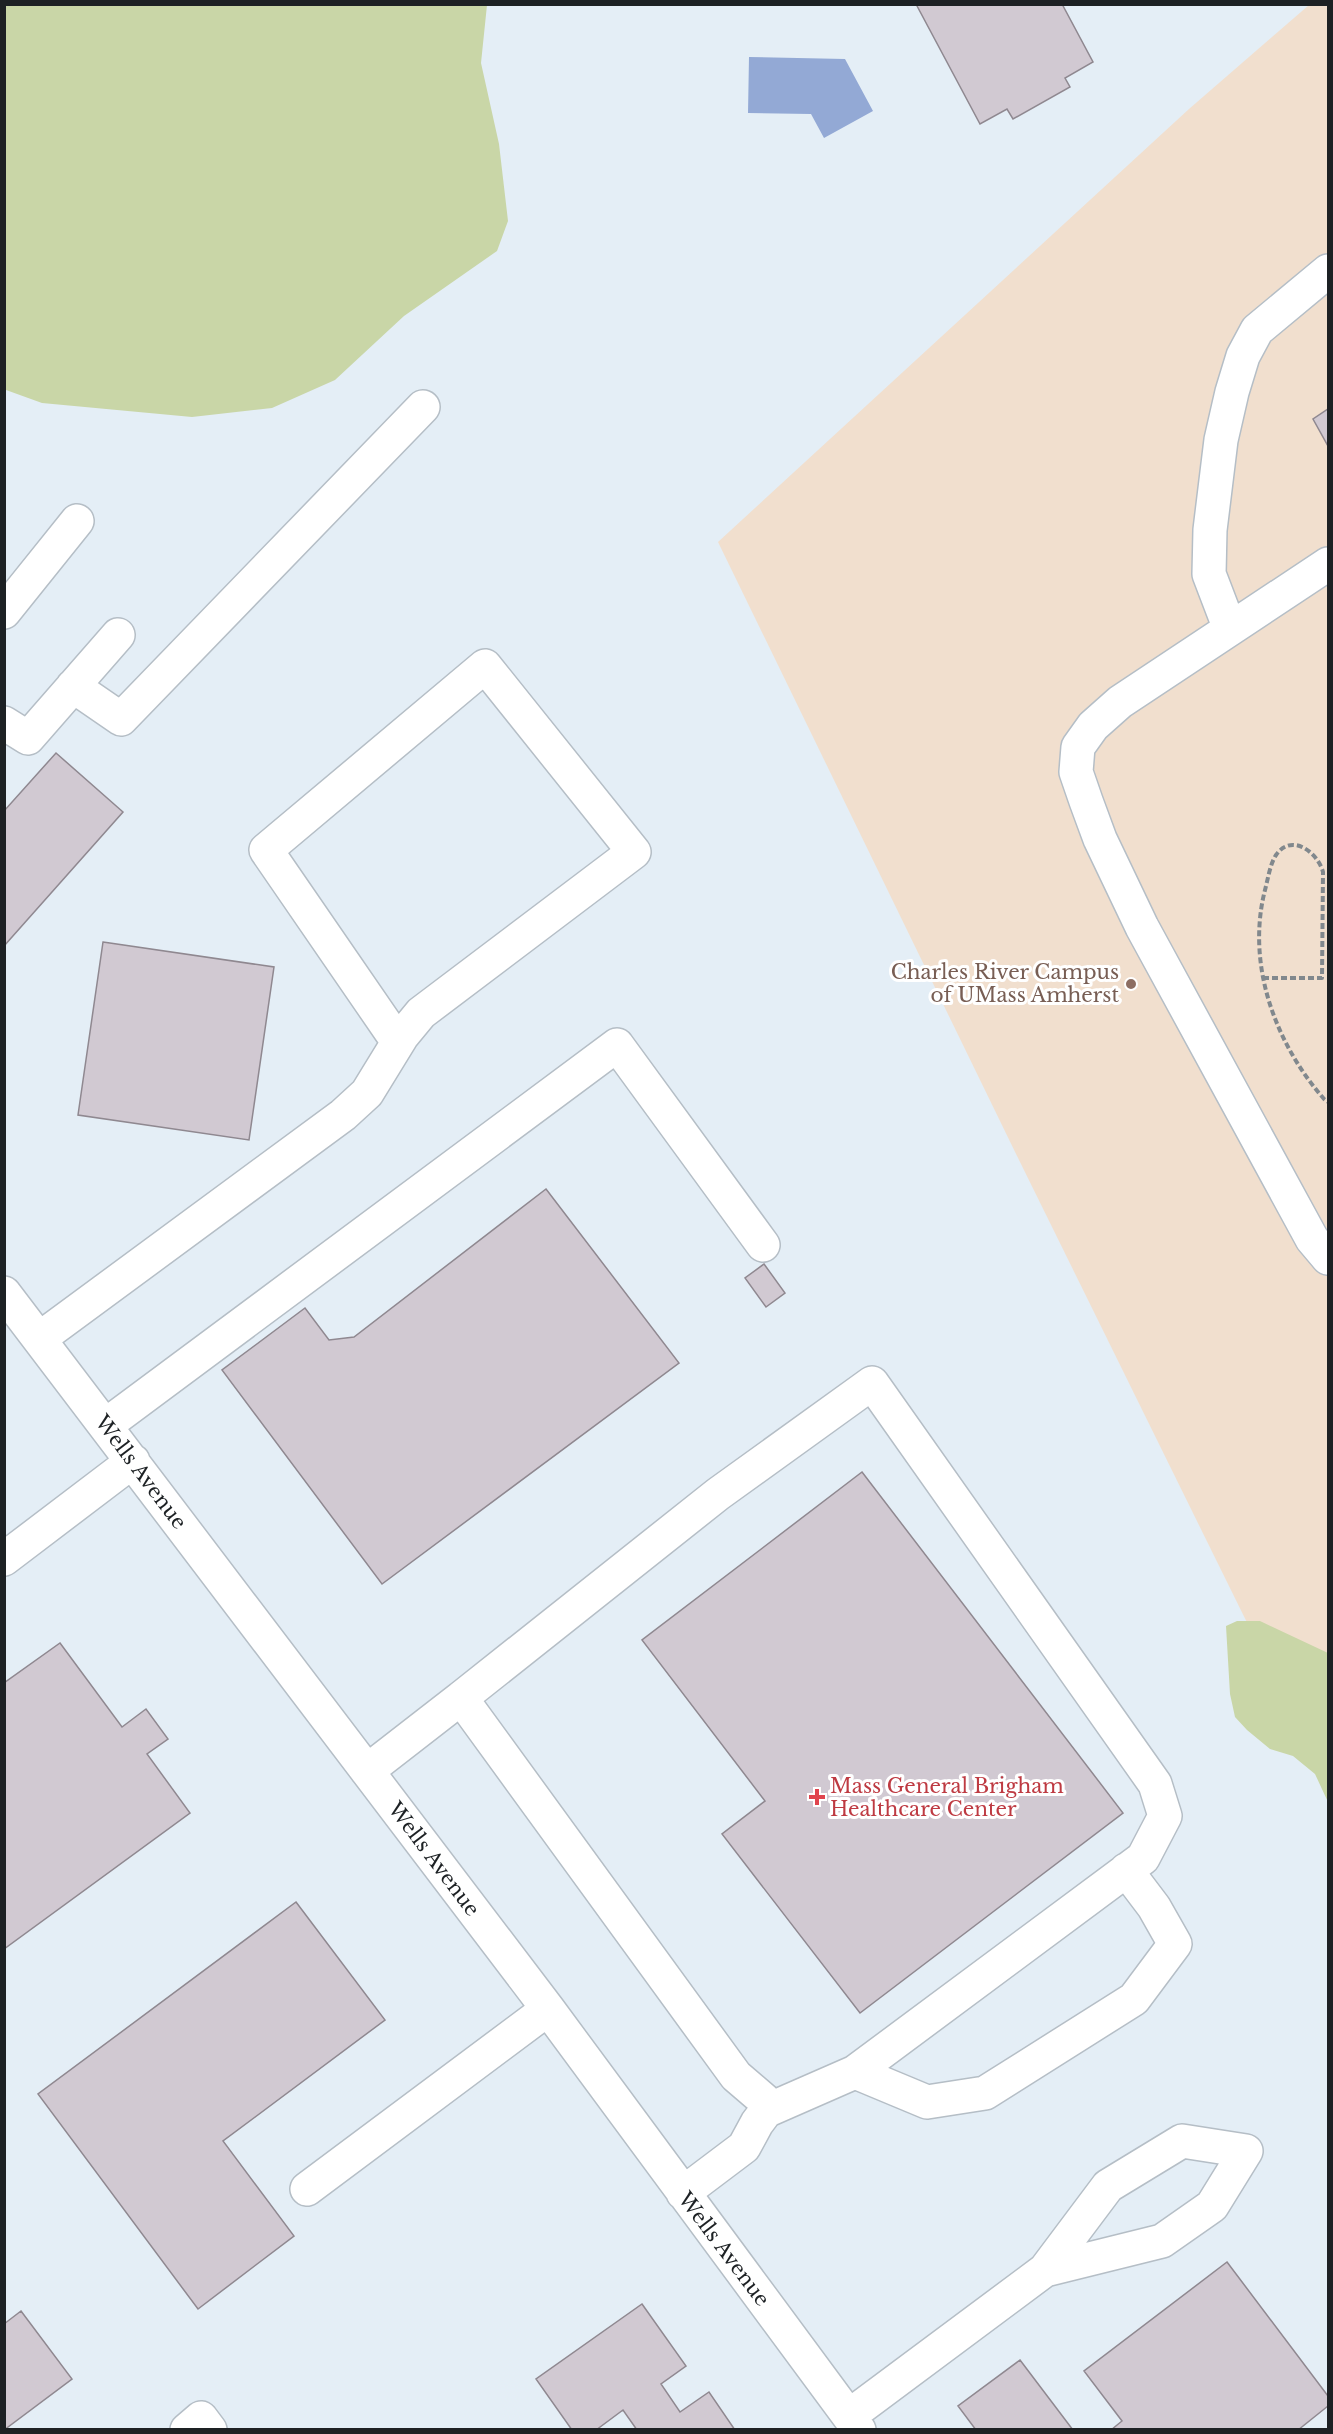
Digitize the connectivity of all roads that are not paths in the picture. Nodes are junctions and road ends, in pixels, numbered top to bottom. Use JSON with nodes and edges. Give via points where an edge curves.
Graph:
{"nodes":[{"id":1,"x":1329,"y":271,"type":"edge"},
{"id":2,"x":423,"y":407,"type":"dead end"},
{"id":3,"x":77,"y":520,"type":"dead end"},
{"id":4,"x":1329,"y":564,"type":"edge"},
{"id":5,"x":4,"y":612,"type":"edge"},
{"id":6,"x":1230,"y":629,"type":"junction"},
{"id":7,"x":118,"y":635,"type":"dead end"},
{"id":8,"x":74,"y":686,"type":"junction"},
{"id":9,"x":4,"y":723,"type":"edge"},
{"id":10,"x":398,"y":1042,"type":"junction"},
{"id":11,"x":763,"y":1245,"type":"dead end"},
{"id":12,"x":1329,"y":1258,"type":"edge"},
{"id":13,"x":4,"y":1293,"type":"edge"},
{"id":14,"x":39,"y":1340,"type":"junction"},
{"id":15,"x":106,"y":1425,"type":"junction"},
{"id":16,"x":133,"y":1461,"type":"junction"},
{"id":17,"x":4,"y":1559,"type":"edge"},
{"id":18,"x":461,"y":1698,"type":"junction"},
{"id":19,"x":367,"y":1771,"type":"junction"},
{"id":20,"x":1126,"y":1870,"type":"junction"},
{"id":21,"x":548,"y":2009,"type":"junction"},
{"id":22,"x":855,"y":2072,"type":"junction"},
{"id":23,"x":766,"y":2111,"type":"junction"},
{"id":24,"x":307,"y":2189,"type":"dead end"},
{"id":25,"x":683,"y":2193,"type":"junction"},
{"id":26,"x":1045,"y":2270,"type":"junction"},
{"id":27,"x":854,"y":2423,"type":"edge"},
{"id":28,"x":187,"y":2430,"type":"edge"},
{"id":29,"x":210,"y":2430,"type":"edge"}],
"edges":[{"from":1,"to":6,"type":"street","via":[[1257,330],[1243,356],[1232,392],[1221,440],[1209,574]]},
{"from":2,"to":8,"type":"street","via":[[121,719]]},
{"from":3,"to":5,"type":"street"},
{"from":4,"to":6,"type":"street"},
{"from":6,"to":12,"type":"street","via":[[1120,702],[1093,726],[1078,747],[1076,772],[1100,839],[1142,927],[1312,1239]]},
{"from":7,"to":8,"type":"street"},
{"from":8,"to":9,"type":"street","via":[[28,738]]},
{"from":10,"to":10,"type":"street","via":[[421,1013],[634,852],[484,666],[266,850]]},
{"from":10,"to":14,"type":"street","via":[[367,1093],[343,1115]]},
{"from":11,"to":15,"type":"street","via":[[616,1045]]},
{"from":13,"to":14,"type":"street","name":"Wells Avenue"},
{"from":14,"to":15,"type":"street","name":"Wells Avenue"},
{"from":15,"to":16,"type":"street","name":"Wells Avenue"},
{"from":16,"to":17,"type":"street"},
{"from":16,"to":19,"type":"street","name":"Wells Avenue"},
{"from":18,"to":19,"type":"street"},
{"from":18,"to":20,"type":"street","via":[[718,1494],[872,1383],[1155,1784],[1165,1816],[1143,1857]]},
{"from":18,"to":23,"type":"street","via":[[736,2076],[764,2100]]},
{"from":19,"to":21,"type":"street","name":"Wells Avenue"},
{"from":20,"to":22,"type":"street"},
{"from":20,"to":22,"type":"street","via":[[1175,1944],[1134,1999],[985,2093],[927,2102]]},
{"from":21,"to":24,"type":"street"},
{"from":21,"to":25,"type":"street","name":"Wells Avenue"},
{"from":22,"to":23,"type":"street"},
{"from":23,"to":25,"type":"street","via":[[744,2147]]},
{"from":25,"to":27,"type":"street","name":"Wells Avenue"},
{"from":26,"to":26,"type":"street","via":[[1108,2186],[1182,2141],[1246,2151],[1212,2206],[1162,2241]]},
{"from":26,"to":27,"type":"street"},
{"from":28,"to":29,"type":"street","via":[[201,2418]]}]}
